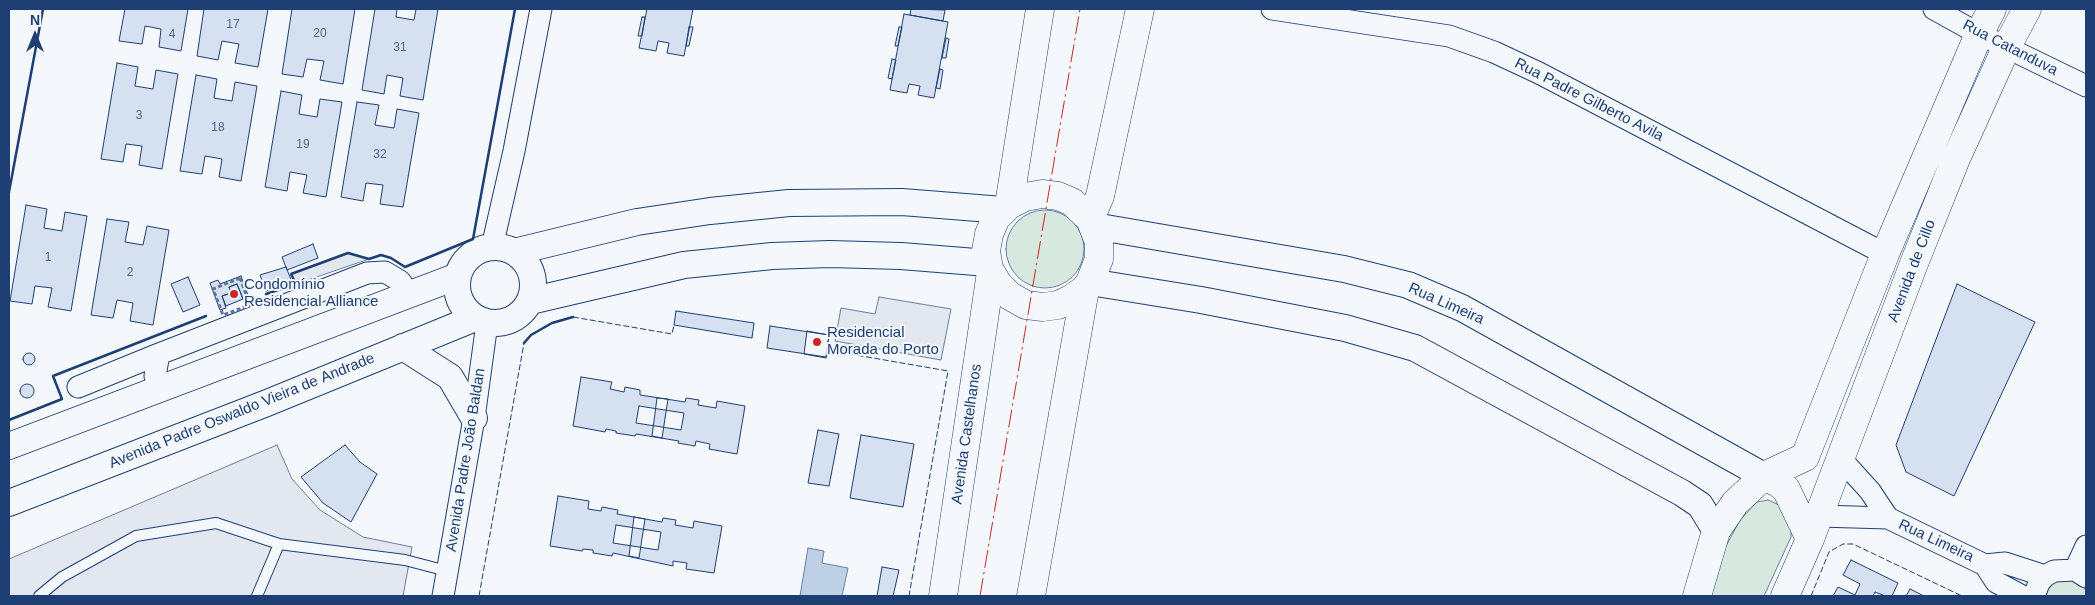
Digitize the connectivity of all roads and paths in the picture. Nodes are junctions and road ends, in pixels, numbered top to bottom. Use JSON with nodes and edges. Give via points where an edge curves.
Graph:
{"nodes":[{"id":1,"x":541,"y":9,"type":"edge"},
{"id":2,"x":1040,"y":9,"type":"edge"},
{"id":3,"x":1140,"y":9,"type":"edge"},
{"id":4,"x":1272,"y":9,"type":"edge"},
{"id":5,"x":1934,"y":9,"type":"edge"},
{"id":6,"x":1992,"y":9,"type":"edge"},
{"id":7,"x":2027,"y":9,"type":"edge"},
{"id":8,"x":1979,"y":34,"type":"junction"},
{"id":9,"x":2006,"y":48,"type":"junction"},
{"id":10,"x":2086,"y":86,"type":"edge"},
{"id":11,"x":1006,"y":208,"type":"junction"},
{"id":12,"x":1092,"y":222,"type":"junction"},
{"id":13,"x":503,"y":250,"type":"junction"},
{"id":14,"x":1885,"y":254,"type":"junction"},
{"id":15,"x":990,"y":268,"type":"junction"},
{"id":16,"x":458,"y":276,"type":"junction"},
{"id":17,"x":1087,"y":285,"type":"junction"},
{"id":18,"x":409,"y":294,"type":"junction"},
{"id":19,"x":530,"y":301,"type":"junction"},
{"id":20,"x":250,"y":305,"type":"joint"},
{"id":21,"x":481,"y":321,"type":"junction"},
{"id":22,"x":403,"y":348,"type":"junction"},
{"id":23,"x":158,"y":354,"type":"junction"},
{"id":24,"x":78,"y":387,"type":"dead end"},
{"id":25,"x":160,"y":389,"type":"junction"},
{"id":26,"x":474,"y":418,"type":"junction"},
{"id":27,"x":9,"y":446,"type":"edge"},
{"id":28,"x":1841,"y":459,"type":"junction"},
{"id":29,"x":1764,"y":476,"type":"junction"},
{"id":30,"x":9,"y":503,"type":"edge"},
{"id":31,"x":1888,"y":518,"type":"junction"},
{"id":32,"x":1814,"y":528,"type":"junction"},
{"id":33,"x":1716,"y":531,"type":"junction"},
{"id":34,"x":280,"y":544,"type":"junction"},
{"id":35,"x":2086,"y":546,"type":"edge"},
{"id":36,"x":1985,"y":564,"type":"junction"},
{"id":37,"x":447,"y":571,"type":"junction"},
{"id":38,"x":2080,"y":574,"type":"edge"},
{"id":39,"x":2046,"y":576,"type":"junction"},
{"id":40,"x":1694,"y":594,"type":"edge"},
{"id":41,"x":39,"y":596,"type":"edge"},
{"id":42,"x":257,"y":596,"type":"edge"},
{"id":43,"x":443,"y":596,"type":"edge"},
{"id":44,"x":943,"y":596,"type":"edge"},
{"id":45,"x":1031,"y":596,"type":"edge"},
{"id":46,"x":1785,"y":596,"type":"edge"},
{"id":47,"x":2022,"y":596,"type":"edge"},
{"id":48,"x":2034,"y":596,"type":"edge"}],
"edges":[{"from":1,"to":13,"type":"street","via":[[514,151]]},
{"from":2,"to":11,"type":"main road","name":"Avenida Castelhanos"},
{"from":3,"to":12,"type":"main road"},
{"from":4,"to":14,"type":"street","name":"Rua Padre Gilberto Avila","via":[[1449,36],[1494,52]]},
{"from":5,"to":8,"type":"street","name":"Rua Catanduva"},
{"from":6,"to":8,"type":"main road","name":"Avenida de Cillo"},
{"from":7,"to":9,"type":"main road","name":"Avenida de Cillo"},
{"from":8,"to":9,"type":"street","name":"Rua Catanduva"},
{"from":8,"to":14,"type":"main road","name":"Avenida de Cillo"},
{"from":9,"to":10,"type":"street","name":"Rua Catanduva"},
{"from":9,"to":28,"type":"main road","name":"Avenida de Cillo","via":[[1955,161]]},
{"from":11,"to":12,"type":"main road","via":[[1025,197],[1058,196],[1072,202]]},
{"from":11,"to":13,"type":"street","via":[[902,202],[789,203],[637,222]]},
{"from":11,"to":15,"type":"main road","name":"Avenida Castelhanos","via":[[996,218],[989,234],[986,251]]},
{"from":12,"to":17,"type":"main road","via":[[1099,242],[1100,259]]},
{"from":12,"to":29,"type":"street","name":"Rua Limeira","via":[[1344,269],[1408,285],[1462,308]]},
{"from":13,"to":16,"type":"street","via":[[476,252],[464,263]]},
{"from":13,"to":19,"type":"street","via":[[528,265],[534,283]]},
{"from":14,"to":29,"type":"main road","name":"Avenida de Cillo","via":[[1805,457]]},
{"from":15,"to":17,"type":"main road","via":[[998,284],[1010,296],[1026,304],[1043,307],[1072,300]]},
{"from":15,"to":19,"type":"street","via":[[901,256],[772,256],[684,265]]},
{"from":15,"to":44,"type":"main road","name":"Avenida Castelhanos"},
{"from":16,"to":18,"type":"street"},
{"from":16,"to":21,"type":"street","via":[[458,296],[468,312]]},
{"from":17,"to":33,"type":"street","via":[[1201,300],[1345,328],[1415,348],[1682,493],[1700,505]]},
{"from":17,"to":45,"type":"main road"},
{"from":18,"to":23,"type":"street","via":[[400,281],[385,272],[367,273]]},
{"from":18,"to":25,"type":"street"},
{"from":19,"to":21,"type":"street","name":"Avenida Padre Oswaldo Vieira de Andrade","via":[[512,320],[497,324]]},
{"from":20,"to":20,"type":"path","via":[[240,278],[213,289],[223,315]]},
{"from":21,"to":22,"type":"street","name":"Avenida Padre Oswaldo Vieira de Andrade"},
{"from":21,"to":26,"type":"street","name":"Avenida Padre João Baldan"},
{"from":22,"to":26,"type":"street","via":[[450,377]]},
{"from":22,"to":30,"type":"street","name":"Avenida Padre Oswaldo Vieira de Andrade"},
{"from":23,"to":24,"type":"street"},
{"from":23,"to":25,"type":"street","via":[[155,376]]},
{"from":25,"to":27,"type":"street"},
{"from":26,"to":37,"type":"street","name":"Avenida Padre João Baldan"},
{"from":28,"to":31,"type":"street","name":"Rua Limeira","via":[[1870,491]]},
{"from":28,"to":32,"type":"main road","name":"Avenida de Cillo"},
{"from":29,"to":32,"type":"main road","via":[[1786,489]]},
{"from":29,"to":33,"type":"main road","name":"Avenida de Cillo","via":[[1735,503]]},
{"from":31,"to":32,"type":"street","name":"Rua Limeira"},
{"from":31,"to":36,"type":"street","name":"Rua Limeira"},
{"from":32,"to":46,"type":"main road","name":"Avenida de Cillo"},
{"from":33,"to":40,"type":"main road","name":"Avenida de Cillo"},
{"from":34,"to":37,"type":"lane","via":[[405,560]]},
{"from":34,"to":41,"type":"lane","via":[[216,523],[136,536],[62,577]]},
{"from":34,"to":42,"type":"lane"},
{"from":35,"to":38,"type":"street"},
{"from":36,"to":39,"type":"street","name":"Rua Limeira","via":[[2005,563]]},
{"from":36,"to":47,"type":"street","name":"Rua Limeira","via":[[1996,582]]},
{"from":37,"to":43,"type":"street","name":"Avenida Padre João Baldan"},
{"from":38,"to":39,"type":"street","via":[[2054,571]]},
{"from":39,"to":48,"type":"street"}]}
